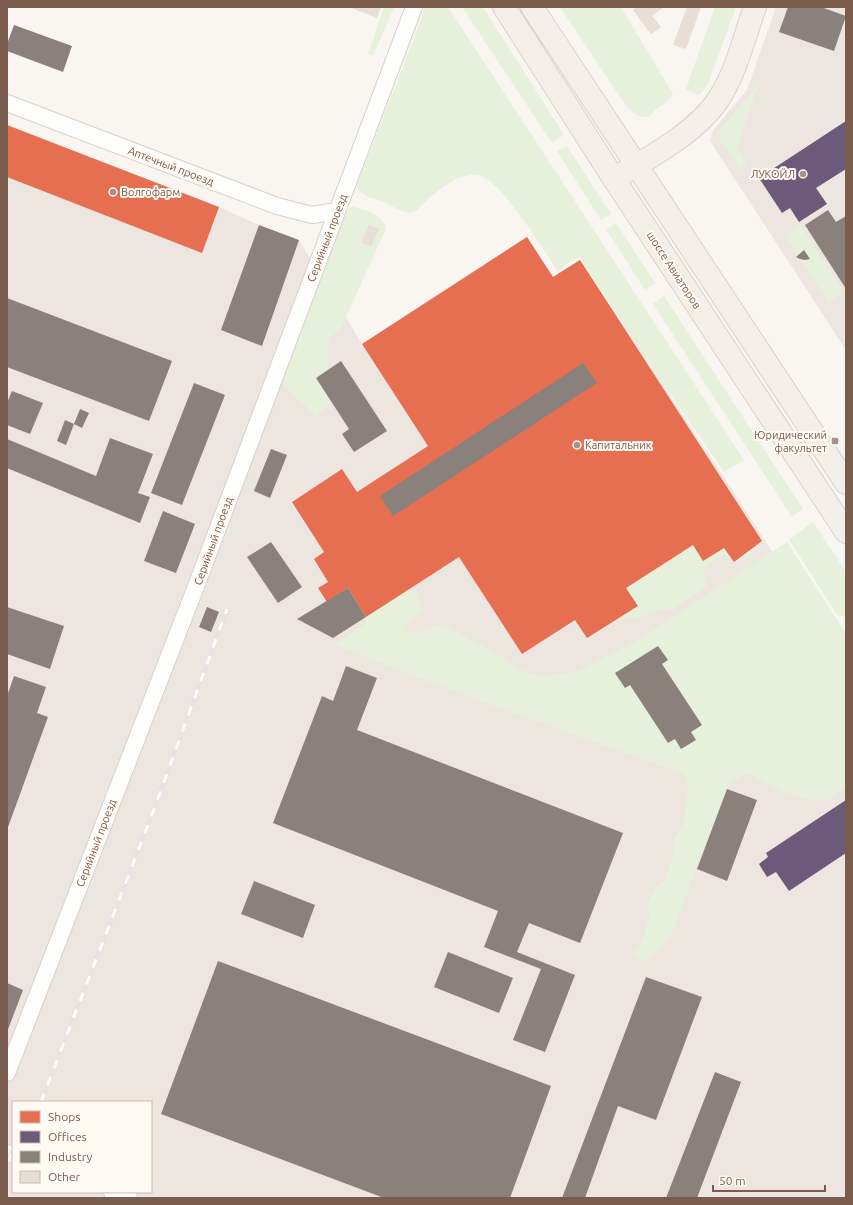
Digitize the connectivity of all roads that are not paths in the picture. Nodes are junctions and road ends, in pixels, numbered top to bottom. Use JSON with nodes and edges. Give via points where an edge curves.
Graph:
{"nodes":[{"id":1,"x":414,"y":7,"type":"edge"},
{"id":2,"x":504,"y":7,"type":"edge"},
{"id":3,"x":532,"y":7,"type":"edge"},
{"id":4,"x":755,"y":7,"type":"edge"},
{"id":5,"x":7,"y":104,"type":"edge"},
{"id":6,"x":637,"y":165,"type":"junction"},
{"id":7,"x":614,"y":179,"type":"junction"},
{"id":8,"x":336,"y":211,"type":"junction"},
{"id":9,"x":846,"y":483,"type":"edge"},
{"id":10,"x":846,"y":532,"type":"edge"},
{"id":11,"x":7,"y":1073,"type":"edge"},
{"id":12,"x":115,"y":1193,"type":"edge"},
{"id":13,"x":128,"y":1198,"type":"edge"}],
"edges":[{"from":1,"to":8,"type":"street","name":"Серийный проезд"},
{"from":2,"to":7,"type":"main road","name":"шоссе Авиаторов"},
{"from":3,"to":6,"type":"main road"},
{"from":4,"to":6,"type":"main road","via":[[732,74],[718,100],[699,122]]},
{"from":5,"to":8,"type":"street","name":"Аптечный проезд","via":[[277,206],[312,216]]},
{"from":6,"to":7,"type":"main road"},
{"from":6,"to":9,"type":"main road"},
{"from":7,"to":10,"type":"main road","name":"шоссе Авиаторов"},
{"from":8,"to":11,"type":"street","name":"Серийный проезд","via":[[195,590]]},
{"from":12,"to":13,"type":"street"}]}
